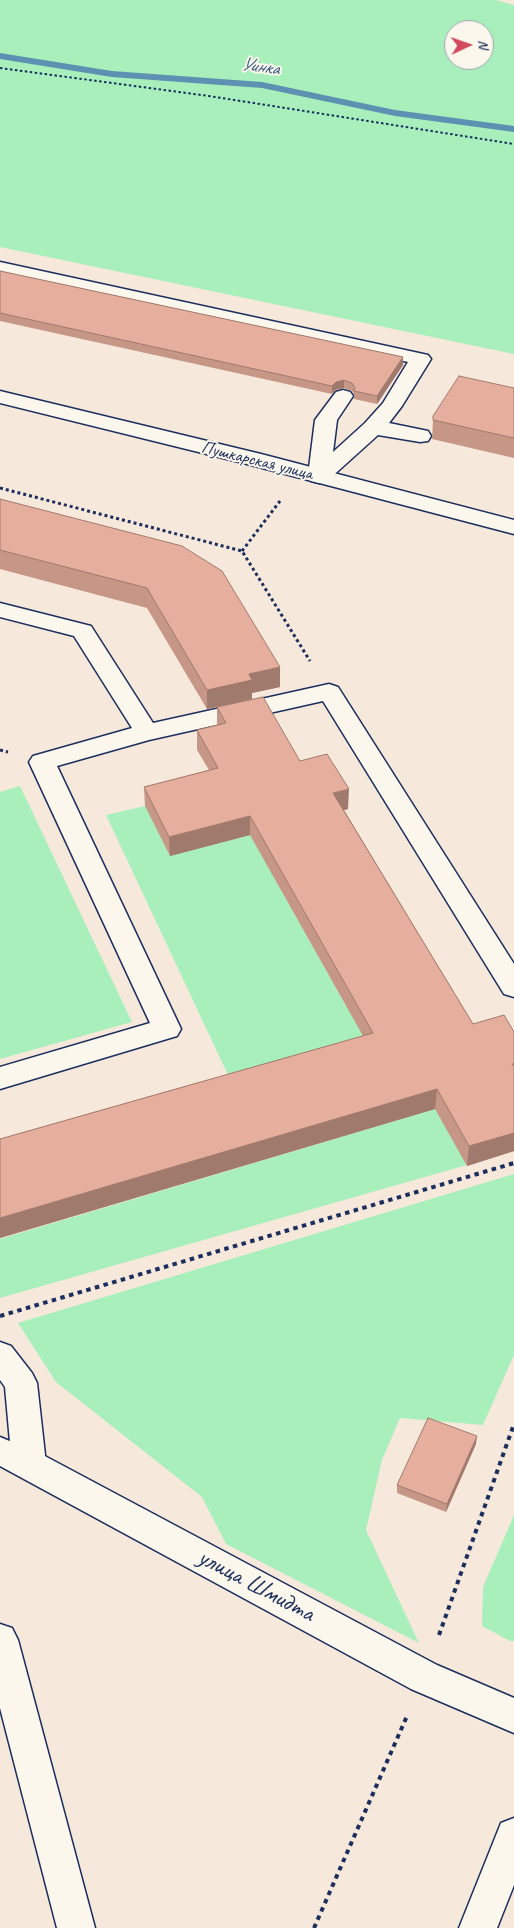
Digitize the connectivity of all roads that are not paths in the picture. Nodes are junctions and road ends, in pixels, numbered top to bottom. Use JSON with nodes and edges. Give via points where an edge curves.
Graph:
{"nodes":[{"id":1,"x":0,"y":268,"type":"edge"},
{"id":2,"x":343,"y":396,"type":"dead end"},
{"id":3,"x":0,"y":397,"type":"edge"},
{"id":4,"x":372,"y":428,"type":"junction"},
{"id":5,"x":420,"y":436,"type":"dead end"},
{"id":6,"x":319,"y":476,"type":"junction"},
{"id":7,"x":514,"y":527,"type":"edge"},
{"id":8,"x":0,"y":610,"type":"edge"},
{"id":9,"x":147,"y":732,"type":"junction"},
{"id":10,"x":514,"y":987,"type":"edge"},
{"id":11,"x":0,"y":1078,"type":"edge"},
{"id":12,"x":0,"y":1355,"type":"edge"},
{"id":13,"x":14,"y":1457,"type":"edge"},
{"id":14,"x":0,"y":1640,"type":"edge"},
{"id":15,"x":514,"y":1716,"type":"edge"},
{"id":16,"x":514,"y":1836,"type":"edge"},
{"id":17,"x":76,"y":1928,"type":"edge"},
{"id":18,"x":478,"y":1928,"type":"edge"}],
"edges":[{"from":1,"to":4,"type":"street","via":[[421,359],[391,406]]},
{"from":2,"to":6,"type":"street","via":[[326,420]]},
{"from":3,"to":6,"type":"street","name":"Пушкарская улица"},
{"from":4,"to":5,"type":"street"},
{"from":4,"to":6,"type":"street"},
{"from":6,"to":7,"type":"street","name":"Пушкарская улица"},
{"from":8,"to":9,"type":"street","via":[[83,631]]},
{"from":9,"to":10,"type":"street","via":[[329,692]]},
{"from":9,"to":11,"type":"street","via":[[42,762],[167,1029]]},
{"from":12,"to":13,"type":"street","via":[[21,1383]]},
{"from":13,"to":15,"type":"street","name":"улица Шмидта","via":[[424,1677]]},
{"from":14,"to":17,"type":"street"},
{"from":16,"to":18,"type":"street"}]}
